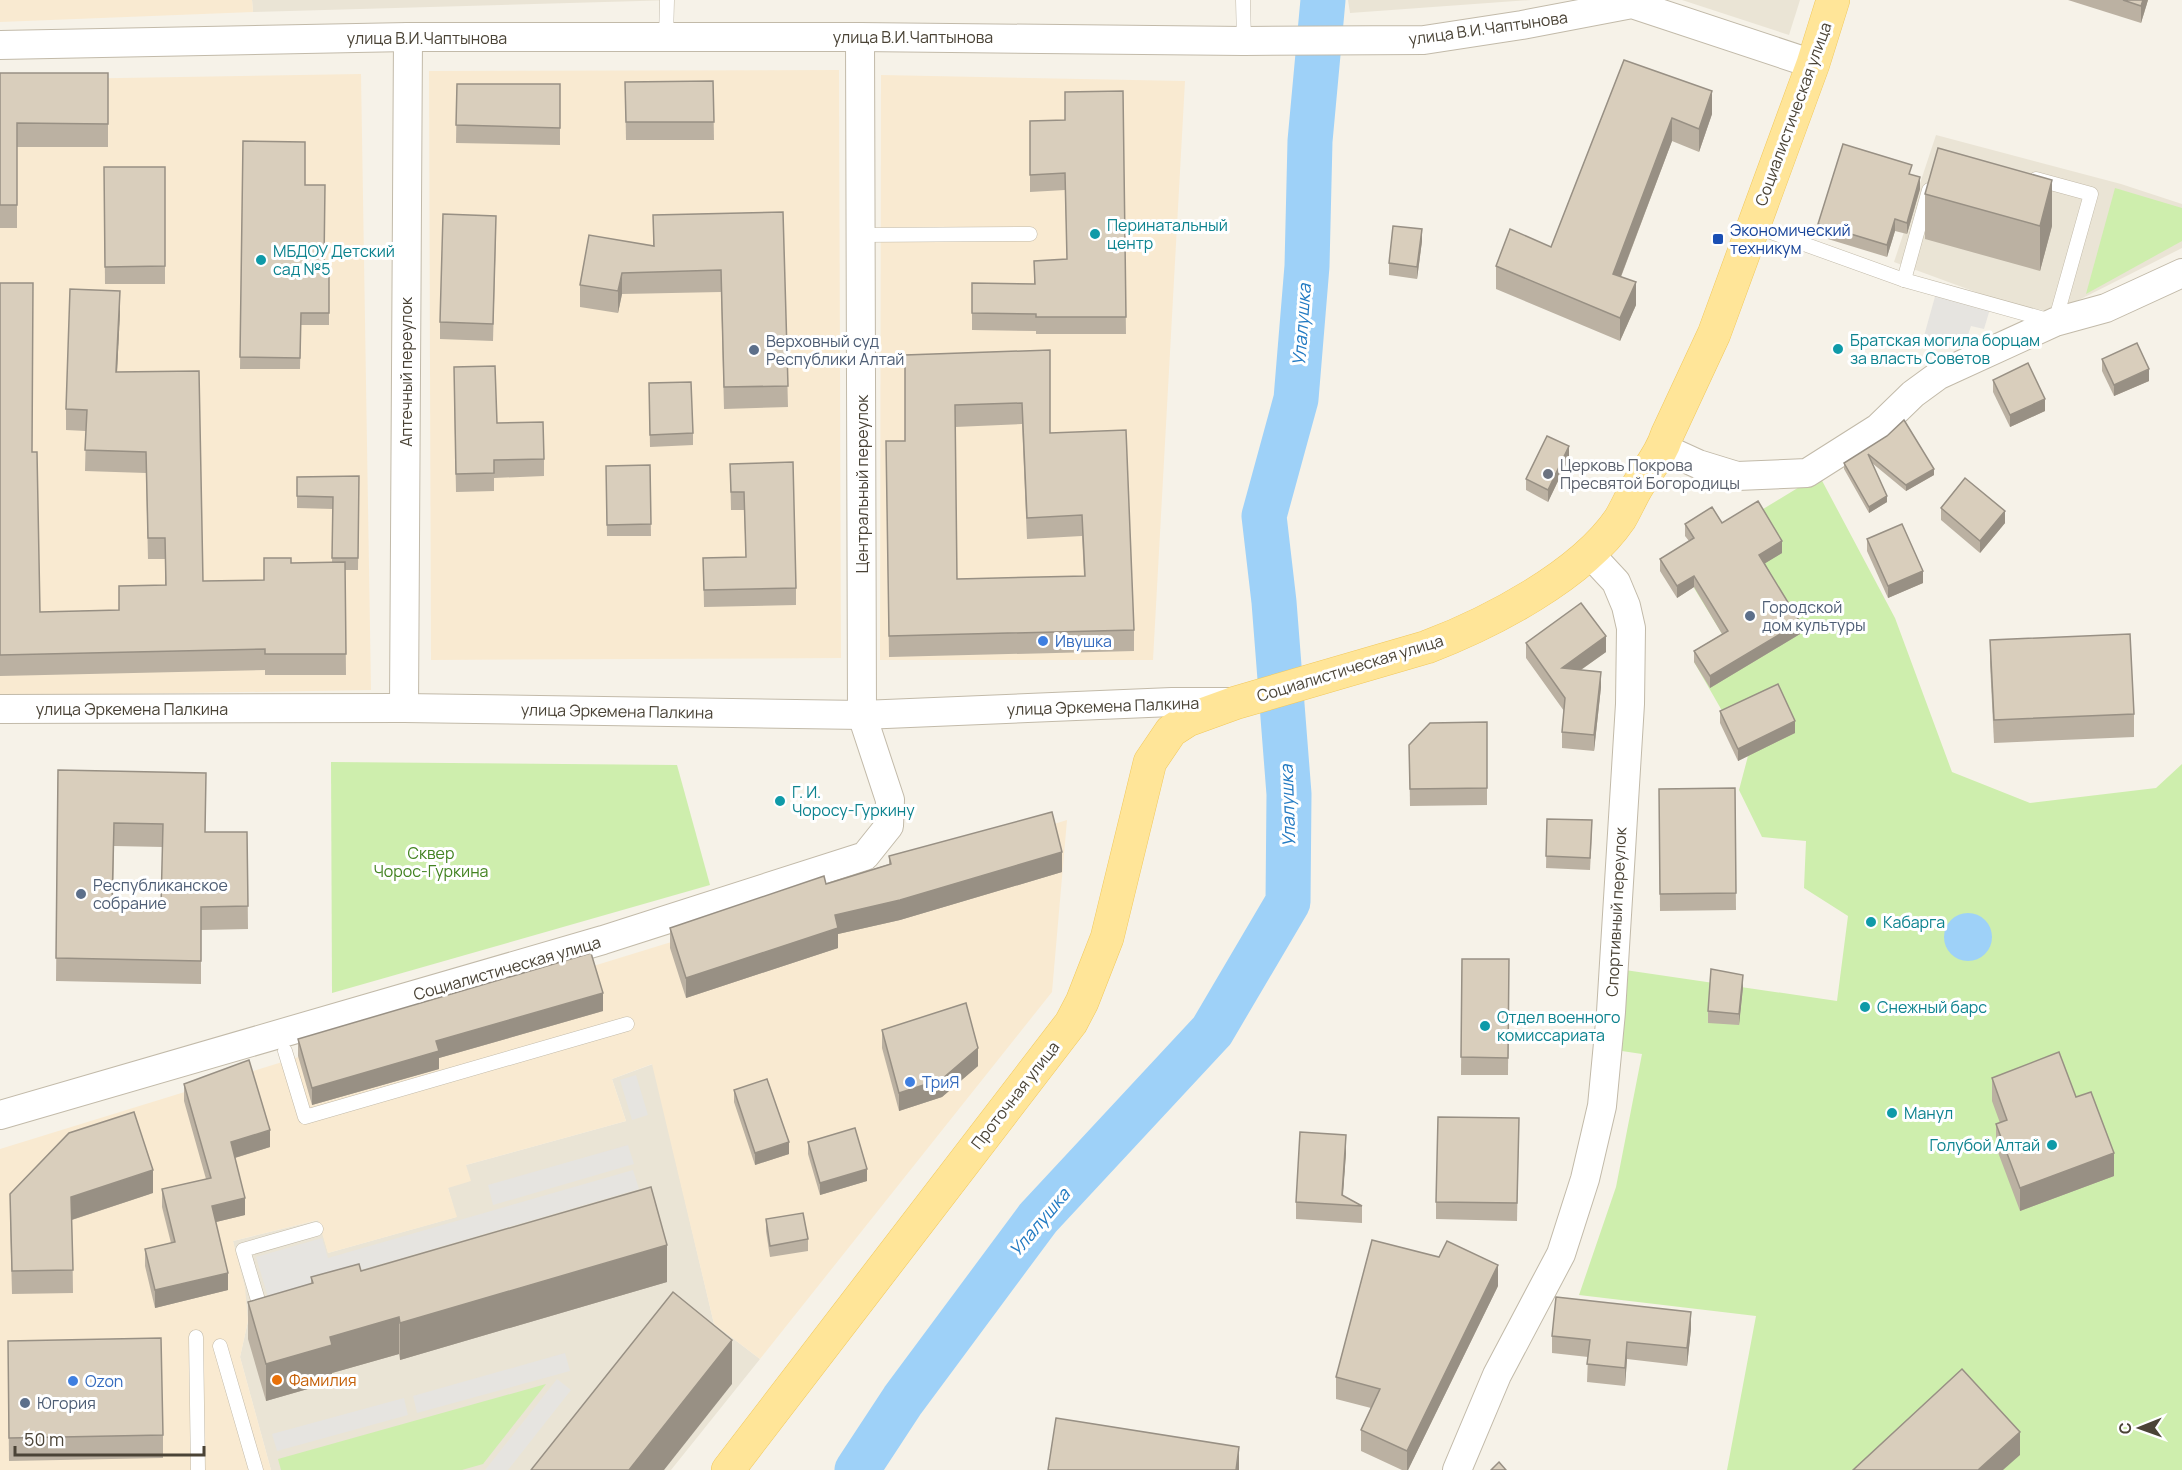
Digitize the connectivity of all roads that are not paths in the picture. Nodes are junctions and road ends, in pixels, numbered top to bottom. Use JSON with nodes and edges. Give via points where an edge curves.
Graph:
{"nodes":[{"id":1,"x":667,"y":0,"type":"edge"},
{"id":2,"x":1243,"y":0,"type":"edge"},
{"id":3,"x":1833,"y":0,"type":"edge"},
{"id":4,"x":1631,"y":2,"type":"edge"},
{"id":5,"x":860,"y":36,"type":"junction"},
{"id":6,"x":408,"y":37,"type":"junction"},
{"id":7,"x":666,"y":38,"type":"junction"},
{"id":8,"x":1252,"y":41,"type":"junction"},
{"id":9,"x":0,"y":45,"type":"edge"},
{"id":10,"x":1813,"y":64,"type":"junction"},
{"id":11,"x":1934,"y":173,"type":"edge"},
{"id":12,"x":2026,"y":176,"type":"edge"},
{"id":13,"x":1753,"y":226,"type":"junction"},
{"id":14,"x":1030,"y":234,"type":"dead end"},
{"id":15,"x":861,"y":235,"type":"junction"},
{"id":16,"x":2182,"y":273,"type":"edge"},
{"id":17,"x":1904,"y":280,"type":"junction"},
{"id":18,"x":2055,"y":322,"type":"junction"},
{"id":19,"x":1663,"y":448,"type":"junction"},
{"id":20,"x":1589,"y":554,"type":"junction"},
{"id":21,"x":1235,"y":703,"type":"junction"},
{"id":22,"x":404,"y":708,"type":"junction"},
{"id":23,"x":0,"y":709,"type":"edge"},
{"id":24,"x":862,"y":715,"type":"junction"},
{"id":25,"x":627,"y":1024,"type":"dead end"},
{"id":26,"x":283,"y":1043,"type":"junction"},
{"id":27,"x":0,"y":1115,"type":"edge"},
{"id":28,"x":316,"y":1229,"type":"dead end"},
{"id":29,"x":260,"y":1307,"type":"edge"},
{"id":30,"x":196,"y":1336,"type":"dead end"},
{"id":31,"x":220,"y":1346,"type":"dead end"},
{"id":32,"x":198,"y":1470,"type":"edge"},
{"id":33,"x":256,"y":1470,"type":"edge"},
{"id":34,"x":728,"y":1470,"type":"edge"},
{"id":35,"x":1457,"y":1470,"type":"edge"}],
"edges":[{"from":1,"to":7,"type":"lane"},
{"from":2,"to":8,"type":"lane"},
{"from":3,"to":10,"type":"main road","name":"Социалистическая улица"},
{"from":4,"to":8,"type":"street","name":"улица В.И.Чаптынова","via":[[1522,26],[1435,38]]},
{"from":4,"to":10,"type":"street","name":"улица В.И.Чаптынова"},
{"from":5,"to":7,"type":"street","name":"улица В.И.Чаптынова"},
{"from":5,"to":8,"type":"street","name":"улица В.И.Чаптынова"},
{"from":5,"to":15,"type":"street","name":"Центральный переулок"},
{"from":6,"to":7,"type":"street","name":"улица В.И.Чаптынова"},
{"from":6,"to":9,"type":"street","name":"улица В.И.Чаптынова"},
{"from":6,"to":22,"type":"street","name":"Аптечный переулок"},
{"from":10,"to":13,"type":"main road","name":"Социалистическая улица"},
{"from":11,"to":17,"type":"lane"},
{"from":12,"to":18,"type":"lane","via":[[2091,194]]},
{"from":13,"to":17,"type":"lane"},
{"from":13,"to":19,"type":"main road","name":"Социалистическая улица","via":[[1714,334]]},
{"from":14,"to":15,"type":"lane"},
{"from":15,"to":24,"type":"street","name":"Центральный переулок"},
{"from":16,"to":18,"type":"street","via":[[2106,308]]},
{"from":17,"to":18,"type":"lane"},
{"from":18,"to":19,"type":"street","via":[[1939,375],[1913,393],[1878,428],[1807,473],[1737,476]]},
{"from":19,"to":20,"type":"main road","name":"Социалистическая улица","via":[[1619,520]]},
{"from":20,"to":21,"type":"main road","name":"Социалистическая улица","via":[[1546,587],[1456,637]]},
{"from":20,"to":35,"type":"street","name":"Спортивный переулок","via":[[1616,582],[1631,628],[1630,704],[1602,1106],[1585,1179],[1561,1254],[1497,1375]]},
{"from":21,"to":24,"type":"street","name":"улица Эркемена Палкина","via":[[1172,702]]},
{"from":21,"to":34,"type":"main road","name":"Проточная улица","via":[[1188,720],[1171,731],[1150,762],[1107,938],[1071,1023]]},
{"from":22,"to":23,"type":"street","name":"улица Эркемена Палкина"},
{"from":22,"to":24,"type":"street","name":"улица Эркемена Палкина"},
{"from":24,"to":26,"type":"street","name":"Социалистическая улица","via":[[890,800],[889,826],[865,856]]},
{"from":25,"to":26,"type":"lane","via":[[305,1118]]},
{"from":26,"to":27,"type":"street","name":"Социалистическая улица"},
{"from":28,"to":29,"type":"lane","via":[[243,1250]]},
{"from":30,"to":32,"type":"lane"},
{"from":31,"to":33,"type":"lane"}]}
